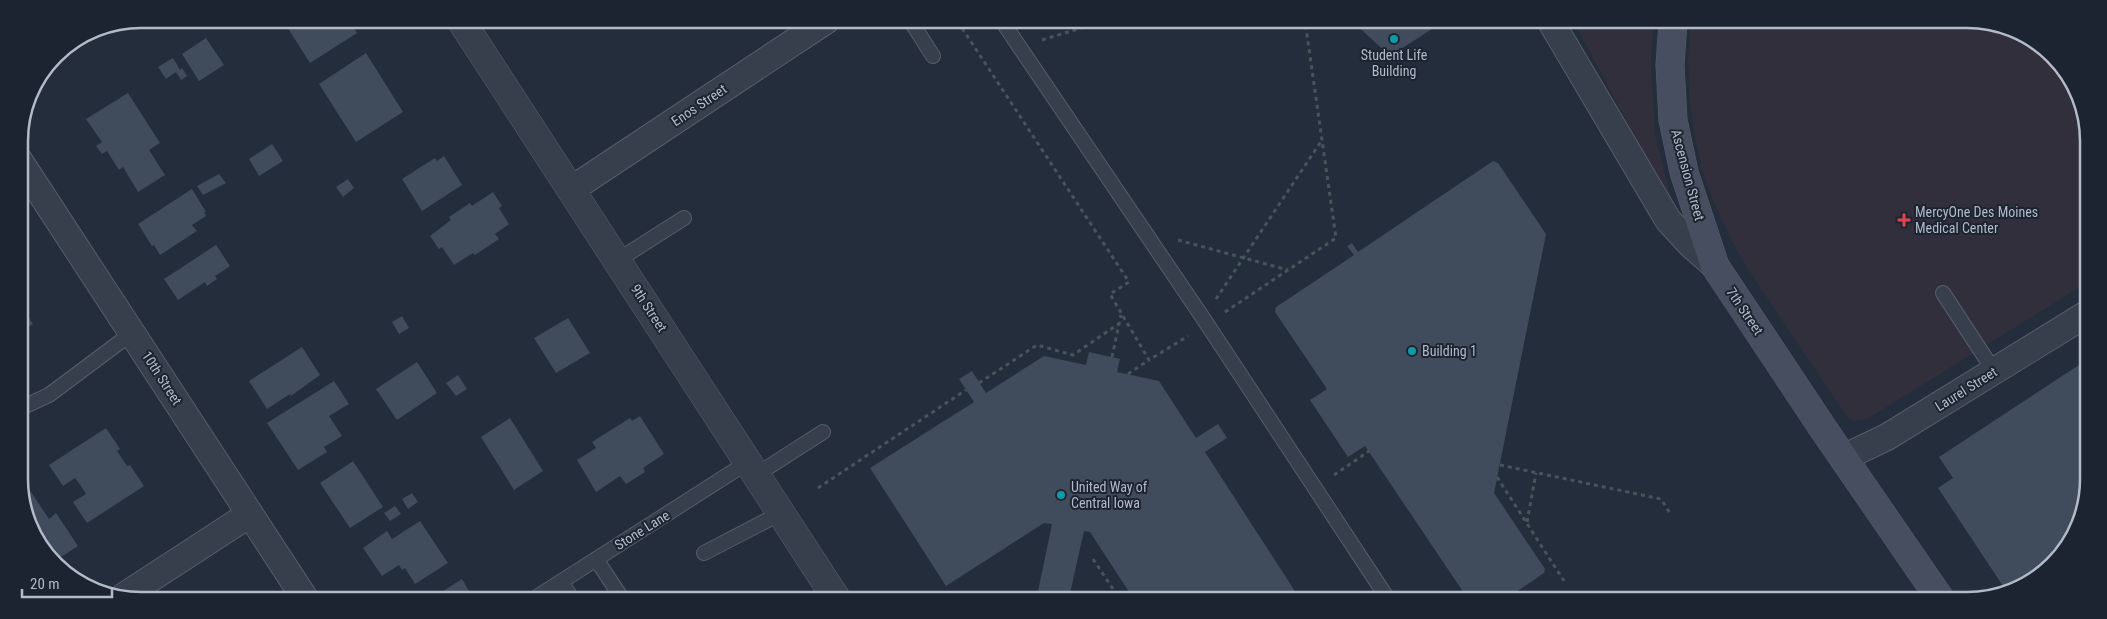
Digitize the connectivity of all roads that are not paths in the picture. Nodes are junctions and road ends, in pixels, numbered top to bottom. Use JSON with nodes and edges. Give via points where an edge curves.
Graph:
{"nodes":[{"id":1,"x":465,"y":28,"type":"edge"},
{"id":2,"x":815,"y":28,"type":"edge"},
{"id":3,"x":915,"y":28,"type":"edge"},
{"id":4,"x":1007,"y":28,"type":"edge"},
{"id":5,"x":1555,"y":28,"type":"edge"},
{"id":6,"x":1673,"y":28,"type":"edge"},
{"id":7,"x":933,"y":56,"type":"dead end"},
{"id":8,"x":28,"y":174,"type":"edge"},
{"id":9,"x":572,"y":190,"type":"junction"},
{"id":10,"x":684,"y":218,"type":"dead end"},
{"id":11,"x":618,"y":260,"type":"junction"},
{"id":12,"x":1715,"y":266,"type":"junction"},
{"id":13,"x":1943,"y":293,"type":"dead end"},
{"id":14,"x":2080,"y":317,"type":"edge"},
{"id":15,"x":132,"y":333,"type":"junction"},
{"id":16,"x":1994,"y":371,"type":"junction"},
{"id":17,"x":28,"y":404,"type":"edge"},
{"id":18,"x":823,"y":432,"type":"dead end"},
{"id":19,"x":1843,"y":458,"type":"junction"},
{"id":20,"x":752,"y":469,"type":"junction"},
{"id":21,"x":781,"y":513,"type":"junction"},
{"id":22,"x":250,"y":514,"type":"junction"},
{"id":23,"x":704,"y":553,"type":"dead end"},
{"id":24,"x":596,"y":559,"type":"junction"},
{"id":25,"x":561,"y":582,"type":"junction"},
{"id":26,"x":131,"y":591,"type":"edge"},
{"id":27,"x":1383,"y":591,"type":"edge"},
{"id":28,"x":1936,"y":591,"type":"edge"},
{"id":29,"x":301,"y":592,"type":"edge"},
{"id":30,"x":545,"y":592,"type":"edge"},
{"id":31,"x":568,"y":592,"type":"edge"},
{"id":32,"x":618,"y":592,"type":"edge"},
{"id":33,"x":832,"y":592,"type":"edge"}],
"edges":[{"from":1,"to":9,"type":"street","name":"9th Street"},
{"from":2,"to":9,"type":"street","name":"Enos Street"},
{"from":3,"to":7,"type":"lane"},
{"from":4,"to":27,"type":"lane"},
{"from":5,"to":12,"type":"street","name":"7th Street","via":[[1668,220]]},
{"from":6,"to":12,"type":"main road","name":"Ascension Street","via":[[1670,65],[1673,120],[1684,172]]},
{"from":8,"to":15,"type":"street","name":"10th Street"},
{"from":9,"to":11,"type":"street","name":"9th Street"},
{"from":10,"to":11,"type":"lane"},
{"from":11,"to":20,"type":"street","name":"9th Street"},
{"from":12,"to":19,"type":"main road","name":"7th Street"},
{"from":13,"to":16,"type":"lane"},
{"from":14,"to":16,"type":"street","name":"Laurel Street"},
{"from":15,"to":17,"type":"lane","via":[[49,395]]},
{"from":15,"to":22,"type":"street","name":"10th Street"},
{"from":16,"to":19,"type":"street","name":"Laurel Street","via":[[1887,437]]},
{"from":18,"to":20,"type":"lane","name":"Stone Lane"},
{"from":19,"to":28,"type":"main road","name":"7th Street"},
{"from":20,"to":21,"type":"street","name":"9th Street"},
{"from":20,"to":24,"type":"lane","name":"Stone Lane"},
{"from":21,"to":23,"type":"lane"},
{"from":21,"to":33,"type":"street","name":"9th Street"},
{"from":22,"to":26,"type":"street"},
{"from":22,"to":29,"type":"street","name":"10th Street"},
{"from":24,"to":25,"type":"lane","name":"Stone Lane"},
{"from":24,"to":32,"type":"lane"},
{"from":25,"to":30,"type":"lane","name":"Stone Lane"},
{"from":25,"to":31,"type":"lane"}]}
